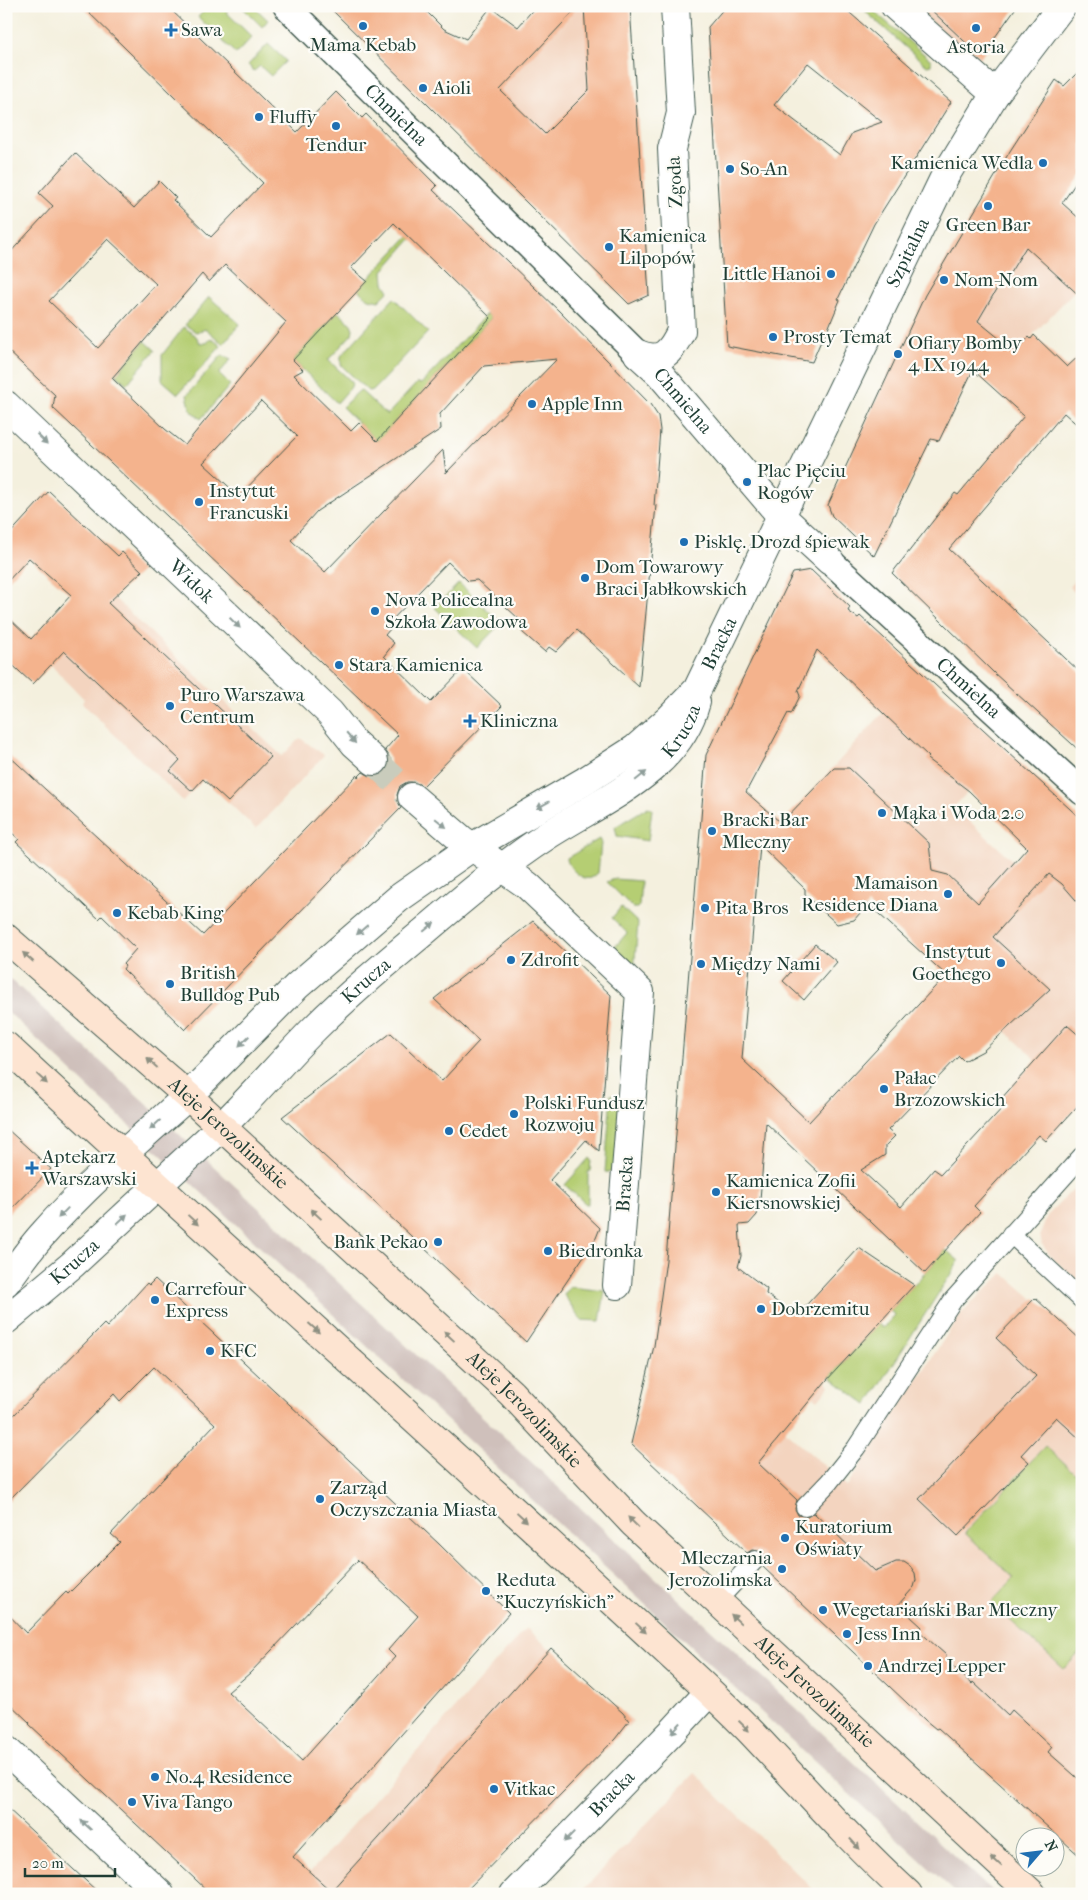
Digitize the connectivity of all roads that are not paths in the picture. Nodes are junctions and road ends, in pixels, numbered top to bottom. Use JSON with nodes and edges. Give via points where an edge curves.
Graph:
{"nodes":[{"id":1,"x":286,"y":6,"type":"edge"},
{"id":2,"x":674,"y":6,"type":"edge"},
{"id":3,"x":896,"y":6,"type":"edge"},
{"id":4,"x":1062,"y":6,"type":"edge"},
{"id":5,"x":995,"y":94,"type":"junction"},
{"id":6,"x":638,"y":354,"type":"junction"},
{"id":7,"x":6,"y":405,"type":"edge"},
{"id":8,"x":781,"y":516,"type":"junction"},
{"id":9,"x":830,"y":561,"type":"joint"},
{"id":10,"x":697,"y":690,"type":"junction"},
{"id":11,"x":374,"y":761,"type":"tunnel mouth"},
{"id":12,"x":1082,"y":792,"type":"edge"},
{"id":13,"x":412,"y":797,"type":"tunnel mouth"},
{"id":14,"x":472,"y":847,"type":"junction"},
{"id":15,"x":504,"y":867,"type":"junction"},
{"id":16,"x":6,"y":938,"type":"edge"},
{"id":17,"x":6,"y":1046,"type":"edge"},
{"id":18,"x":188,"y":1096,"type":"junction"},
{"id":19,"x":221,"y":1126,"type":"junction"},
{"id":20,"x":123,"y":1155,"type":"junction"},
{"id":21,"x":1082,"y":1156,"type":"edge"},
{"id":22,"x":157,"y":1186,"type":"junction"},
{"id":23,"x":1011,"y":1234,"type":"junction"},
{"id":24,"x":6,"y":1282,"type":"edge"},
{"id":25,"x":617,"y":1285,"type":"dead end"},
{"id":26,"x":1082,"y":1300,"type":"edge"},
{"id":27,"x":6,"y":1320,"type":"edge"},
{"id":28,"x":805,"y":1507,"type":"dead end"},
{"id":29,"x":755,"y":1560,"type":"dead end"},
{"id":30,"x":716,"y":1601,"type":"junction"},
{"id":31,"x":709,"y":1692,"type":"junction"},
{"id":32,"x":6,"y":1750,"type":"edge"},
{"id":33,"x":160,"y":1894,"type":"edge"},
{"id":34,"x":514,"y":1894,"type":"edge"},
{"id":35,"x":908,"y":1894,"type":"edge"},
{"id":36,"x":1032,"y":1894,"type":"edge"}],
"edges":[{"from":1,"to":6,"type":"street","name":"Chmielna"},
{"from":2,"to":6,"type":"street","name":"Zgoda","via":[[681,113],[672,149],[681,331],[666,353],[658,358]]},
{"from":3,"to":5,"type":"street"},
{"from":4,"to":5,"type":"street","name":"Szpitalna"},
{"from":5,"to":8,"type":"street","name":"Szpitalna","via":[[945,176]]},
{"from":6,"to":8,"type":"street","name":"Chmielna","via":[[660,374]]},
{"from":7,"to":11,"type":"street","name":"Widok","one_way":true,"via":[[330,713],[354,743]]},
{"from":8,"to":9,"type":"street","name":"Chmielna"},
{"from":8,"to":10,"type":"street","name":"Bracka"},
{"from":9,"to":12,"type":"street","name":"Chmielna"},
{"from":10,"to":14,"type":"street","name":"Krucza","one_way":true,"via":[[635,749]]},
{"from":15,"to":10,"type":"street","name":"Krucza","one_way":true,"via":[[644,774],[665,754],[688,724]]},
{"from":13,"to":14,"type":"street","one_way":true},
{"from":14,"to":15,"type":"street"},
{"from":14,"to":18,"type":"street","name":"Krucza","one_way":true,"via":[[398,898],[340,948],[297,986]]},
{"from":19,"to":15,"type":"street","name":"Krucza","one_way":true,"via":[[350,994]]},
{"from":15,"to":25,"type":"street","name":"Bracka","via":[[640,992]]},
{"from":18,"to":16,"type":"main road","name":"Aleje Jerozolimskie","one_way":true},
{"from":17,"to":20,"type":"main road","one_way":true},
{"from":18,"to":19,"type":"main road","name":"Aleje Jerozolimskie"},
{"from":18,"to":20,"type":"street","name":"Krucza","one_way":true},
{"from":19,"to":22,"type":"street","name":"Krucza"},
{"from":30,"to":19,"type":"main road","name":"Aleje Jerozolimskie","one_way":true,"via":[[634,1523],[511,1392]]},
{"from":20,"to":22,"type":"main road"},
{"from":20,"to":24,"type":"street","name":"Krucza","one_way":true,"via":[[43,1234]]},
{"from":21,"to":23,"type":"lane"},
{"from":27,"to":22,"type":"street","name":"Krucza","one_way":true,"via":[[73,1264]]},
{"from":22,"to":31,"type":"main road","one_way":true,"via":[[448,1448]]},
{"from":23,"to":26,"type":"lane"},
{"from":23,"to":28,"type":"lane","via":[[953,1300],[856,1448]]},
{"from":29,"to":30,"type":"lane"},
{"from":36,"to":30,"type":"main road","name":"Aleje Jerozolimskie","one_way":true},
{"from":31,"to":34,"type":"street","name":"Bracka","one_way":true},
{"from":31,"to":35,"type":"main road","one_way":true,"via":[[865,1854]]},
{"from":33,"to":32,"type":"street","one_way":true}]}
